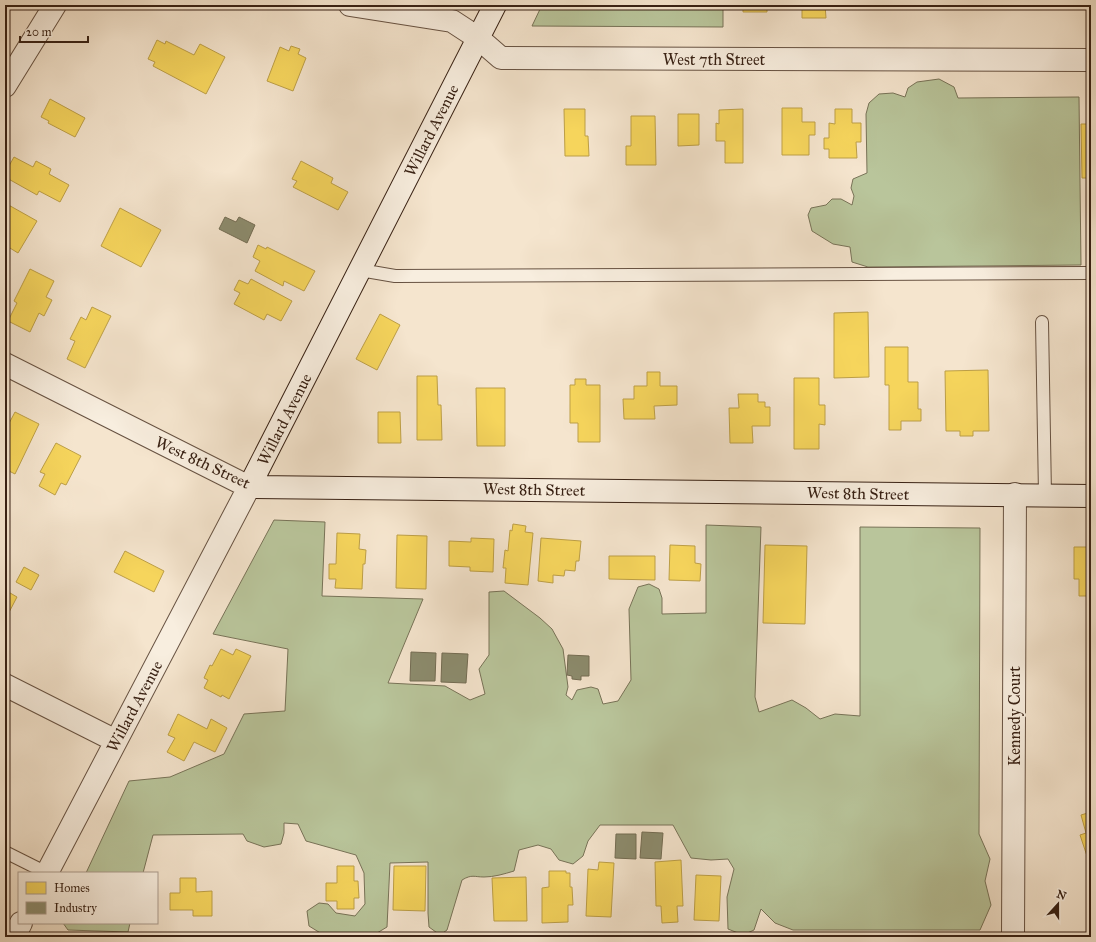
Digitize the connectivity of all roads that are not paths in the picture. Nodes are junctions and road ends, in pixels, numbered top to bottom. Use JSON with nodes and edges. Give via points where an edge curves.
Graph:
{"nodes":[{"id":1,"x":55,"y":5,"type":"edge"},
{"id":2,"x":350,"y":5,"type":"edge"},
{"id":3,"x":495,"y":5,"type":"edge"},
{"id":4,"x":478,"y":38,"type":"junction"},
{"id":5,"x":1091,"y":60,"type":"edge"},
{"id":6,"x":5,"y":86,"type":"edge"},
{"id":7,"x":360,"y":270,"type":"junction"},
{"id":8,"x":1091,"y":273,"type":"edge"},
{"id":9,"x":1042,"y":322,"type":"dead end"},
{"id":10,"x":5,"y":364,"type":"edge"},
{"id":11,"x":250,"y":487,"type":"junction"},
{"id":12,"x":1015,"y":494,"type":"junction"},
{"id":13,"x":1044,"y":495,"type":"junction"},
{"id":14,"x":1091,"y":496,"type":"edge"},
{"id":15,"x":5,"y":684,"type":"edge"},
{"id":16,"x":116,"y":741,"type":"junction"},
{"id":17,"x":5,"y":852,"type":"edge"},
{"id":18,"x":45,"y":872,"type":"edge"},
{"id":19,"x":48,"y":872,"type":"edge"},
{"id":20,"x":20,"y":924,"type":"edge"},
{"id":21,"x":14,"y":937,"type":"edge"},
{"id":22,"x":1013,"y":937,"type":"edge"}],
"edges":[{"from":1,"to":6,"type":"street"},
{"from":2,"to":4,"type":"street","name":"West 7th Street","via":[[452,22]]},
{"from":3,"to":4,"type":"street","name":"Willard Avenue"},
{"from":4,"to":5,"type":"street","name":"West 7th Street","via":[[501,58]]},
{"from":4,"to":7,"type":"street","name":"Willard Avenue"},
{"from":7,"to":8,"type":"lane","via":[[395,276]]},
{"from":7,"to":11,"type":"street","name":"Willard Avenue"},
{"from":9,"to":13,"type":"lane"},
{"from":10,"to":11,"type":"street","name":"West 8th Street"},
{"from":11,"to":12,"type":"street","name":"West 8th Street"},
{"from":11,"to":16,"type":"street","name":"Willard Avenue"},
{"from":12,"to":13,"type":"street","name":"West 8th Street"},
{"from":12,"to":22,"type":"street","name":"Kennedy Court"},
{"from":13,"to":14,"type":"street","name":"West 8th Street"},
{"from":15,"to":16,"type":"street"},
{"from":16,"to":19,"type":"street","name":"Willard Avenue"},
{"from":17,"to":18,"type":"lane"},
{"from":20,"to":21,"type":"street"}]}
